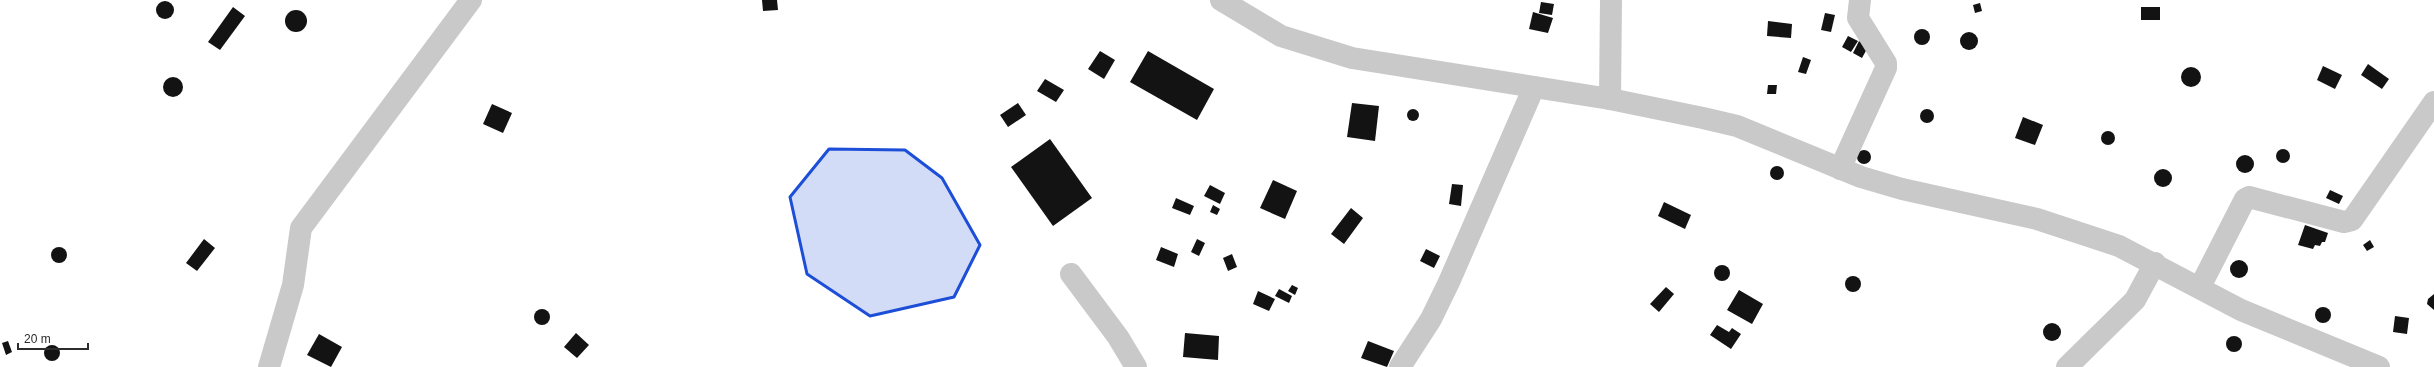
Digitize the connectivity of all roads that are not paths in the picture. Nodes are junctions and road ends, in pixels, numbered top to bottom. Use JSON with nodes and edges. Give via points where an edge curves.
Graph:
{"nodes":[{"id":1,"x":471,"y":0,"type":"edge"},
{"id":2,"x":1222,"y":0,"type":"edge"},
{"id":3,"x":1611,"y":0,"type":"edge"},
{"id":4,"x":1860,"y":0,"type":"edge"},
{"id":5,"x":1534,"y":87,"type":"junction"},
{"id":6,"x":1610,"y":99,"type":"junction"},
{"id":7,"x":2434,"y":102,"type":"edge"},
{"id":8,"x":1840,"y":169,"type":"junction"},
{"id":9,"x":2155,"y":264,"type":"junction"},
{"id":10,"x":1071,"y":274,"type":"dead end"},
{"id":11,"x":2200,"y":287,"type":"junction"},
{"id":12,"x":2071,"y":366,"type":"edge"},
{"id":13,"x":269,"y":367,"type":"edge"},
{"id":14,"x":1136,"y":367,"type":"edge"},
{"id":15,"x":1400,"y":367,"type":"edge"},
{"id":16,"x":2379,"y":367,"type":"edge"}],
"edges":[{"from":1,"to":13,"type":"street","via":[[301,228],[293,285]]},
{"from":2,"to":5,"type":"street","via":[[1281,36],[1352,58]]},
{"from":3,"to":6,"type":"street"},
{"from":4,"to":8,"type":"street","via":[[1858,18],[1886,63],[1886,68]]},
{"from":5,"to":6,"type":"street"},
{"from":5,"to":15,"type":"street","via":[[1449,282],[1431,319]]},
{"from":6,"to":8,"type":"street","via":[[1737,126]]},
{"from":7,"to":11,"type":"street","via":[[2352,220],[2344,222],[2249,197],[2245,199]]},
{"from":8,"to":9,"type":"street","via":[[1902,189],[2037,219],[2119,246]]},
{"from":9,"to":11,"type":"street"},
{"from":9,"to":12,"type":"street","via":[[2135,300]]},
{"from":10,"to":14,"type":"street","via":[[1118,337]]},
{"from":11,"to":16,"type":"street","via":[[2241,310]]}]}
